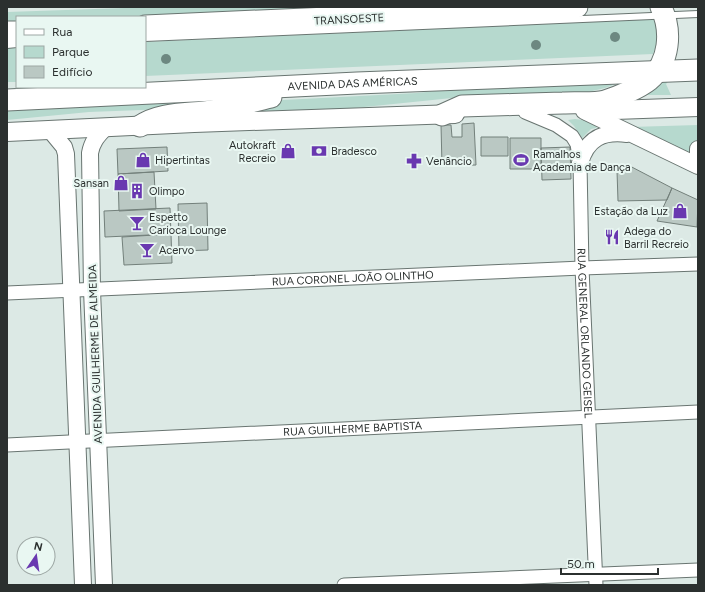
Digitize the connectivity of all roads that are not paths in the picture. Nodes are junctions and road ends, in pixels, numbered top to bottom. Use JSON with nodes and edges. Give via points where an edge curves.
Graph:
{"nodes":[{"id":1,"x":319,"y":7,"type":"edge"},
{"id":2,"x":577,"y":7,"type":"edge"},
{"id":3,"x":663,"y":11,"type":"edge"},
{"id":4,"x":698,"y":14,"type":"edge"},
{"id":5,"x":352,"y":17,"type":"junction"},
{"id":6,"x":146,"y":26,"type":"edge"},
{"id":7,"x":146,"y":38,"type":"edge"},
{"id":8,"x":660,"y":66,"type":"junction"},
{"id":9,"x":698,"y":70,"type":"edge"},
{"id":10,"x":357,"y":84,"type":"junction"},
{"id":11,"x":7,"y":100,"type":"edge"},
{"id":12,"x":698,"y":107,"type":"edge"},
{"id":13,"x":584,"y":111,"type":"junction"},
{"id":14,"x":525,"y":112,"type":"junction"},
{"id":15,"x":442,"y":115,"type":"junction"},
{"id":16,"x":140,"y":126,"type":"junction"},
{"id":17,"x":105,"y":128,"type":"junction"},
{"id":18,"x":50,"y":130,"type":"junction"},
{"id":19,"x":7,"y":132,"type":"edge"},
{"id":20,"x":632,"y":135,"type":"junction"},
{"id":21,"x":698,"y":149,"type":"edge"},
{"id":22,"x":698,"y":157,"type":"edge"},
{"id":23,"x":580,"y":163,"type":"junction"},
{"id":24,"x":698,"y":166,"type":"edge"},
{"id":25,"x":698,"y":264,"type":"edge"},
{"id":26,"x":582,"y":268,"type":"junction"},
{"id":27,"x":92,"y":290,"type":"junction"},
{"id":28,"x":72,"y":291,"type":"junction"},
{"id":29,"x":7,"y":294,"type":"edge"},
{"id":30,"x":698,"y":412,"type":"edge"},
{"id":31,"x":589,"y":416,"type":"junction"},
{"id":32,"x":99,"y":440,"type":"junction"},
{"id":33,"x":77,"y":442,"type":"junction"},
{"id":34,"x":7,"y":445,"type":"edge"},
{"id":35,"x":698,"y":570,"type":"edge"},
{"id":36,"x":596,"y":580,"type":"edge"},
{"id":37,"x":84,"y":585,"type":"edge"},
{"id":38,"x":104,"y":585,"type":"edge"},
{"id":39,"x":344,"y":585,"type":"edge"}],
"edges":[{"from":1,"to":5,"type":"highway"},
{"from":2,"to":5,"type":"highway"},
{"from":3,"to":4,"type":"lane","name":"TRANSOESTE"},
{"from":3,"to":7,"type":"lane","name":"TRANSOESTE"},
{"from":3,"to":8,"type":"highway","via":[[668,42]]},
{"from":5,"to":6,"type":"highway"},
{"from":8,"to":9,"type":"highway","name":"AVENIDA DAS AMÉRICAS"},
{"from":8,"to":10,"type":"highway","name":"AVENIDA DAS AMÉRICAS"},
{"from":8,"to":15,"type":"highway","via":[[649,80],[604,101],[462,106]]},
{"from":10,"to":11,"type":"highway","name":"AVENIDA DAS AMÉRICAS"},
{"from":10,"to":16,"type":"highway","via":[[342,92],[273,97],[215,110],[166,116],[149,120]]},
{"from":12,"to":13,"type":"main road"},
{"from":13,"to":14,"type":"main road"},
{"from":13,"to":20,"type":"street"},
{"from":14,"to":15,"type":"main road"},
{"from":14,"to":23,"type":"street","name":"RUA GENERAL ORLANDO GEISEL","via":[[572,136],[577,144]]},
{"from":15,"to":16,"type":"main road"},
{"from":16,"to":17,"type":"main road"},
{"from":17,"to":18,"type":"main road"},
{"from":17,"to":27,"type":"street","name":"AVENIDA GUILHERME DE ALMEIDA","via":[[96,138],[90,153]]},
{"from":18,"to":19,"type":"main road"},
{"from":18,"to":28,"type":"street","name":"AVENIDA GUILHERME DE ALMEIDA","via":[[64,147],[66,154]]},
{"from":20,"to":23,"type":"street","via":[[618,133],[598,137],[586,148]]},
{"from":20,"to":24,"type":"street"},
{"from":21,"to":22,"type":"street"},
{"from":23,"to":26,"type":"street","name":"RUA GENERAL ORLANDO GEISEL"},
{"from":25,"to":26,"type":"street","name":"RUA CORONEL JOÃO OLINTHO"},
{"from":26,"to":27,"type":"street","name":"RUA CORONEL JOÃO OLINTHO"},
{"from":26,"to":31,"type":"street","name":"RUA GENERAL ORLANDO GEISEL"},
{"from":27,"to":28,"type":"street","name":"RUA CORONEL JOÃO OLINTHO"},
{"from":27,"to":32,"type":"street","name":"AVENIDA GUILHERME DE ALMEIDA"},
{"from":28,"to":29,"type":"street","name":"RUA CORONEL JOÃO OLINTHO"},
{"from":28,"to":33,"type":"street","name":"AVENIDA GUILHERME DE ALMEIDA"},
{"from":30,"to":31,"type":"street","name":"RUA GUILHERME BAPTISTA"},
{"from":31,"to":32,"type":"street","name":"RUA GUILHERME BAPTISTA"},
{"from":31,"to":36,"type":"street","name":"RUA GENERAL ORLANDO GEISEL"},
{"from":32,"to":33,"type":"street","name":"RUA GUILHERME BAPTISTA"},
{"from":32,"to":38,"type":"street","name":"AVENIDA GUILHERME DE ALMEIDA"},
{"from":33,"to":34,"type":"street","name":"RUA GUILHERME BAPTISTA"},
{"from":33,"to":37,"type":"street","name":"AVENIDA GUILHERME DE ALMEIDA"},
{"from":35,"to":36,"type":"street"},
{"from":36,"to":39,"type":"street"}]}
